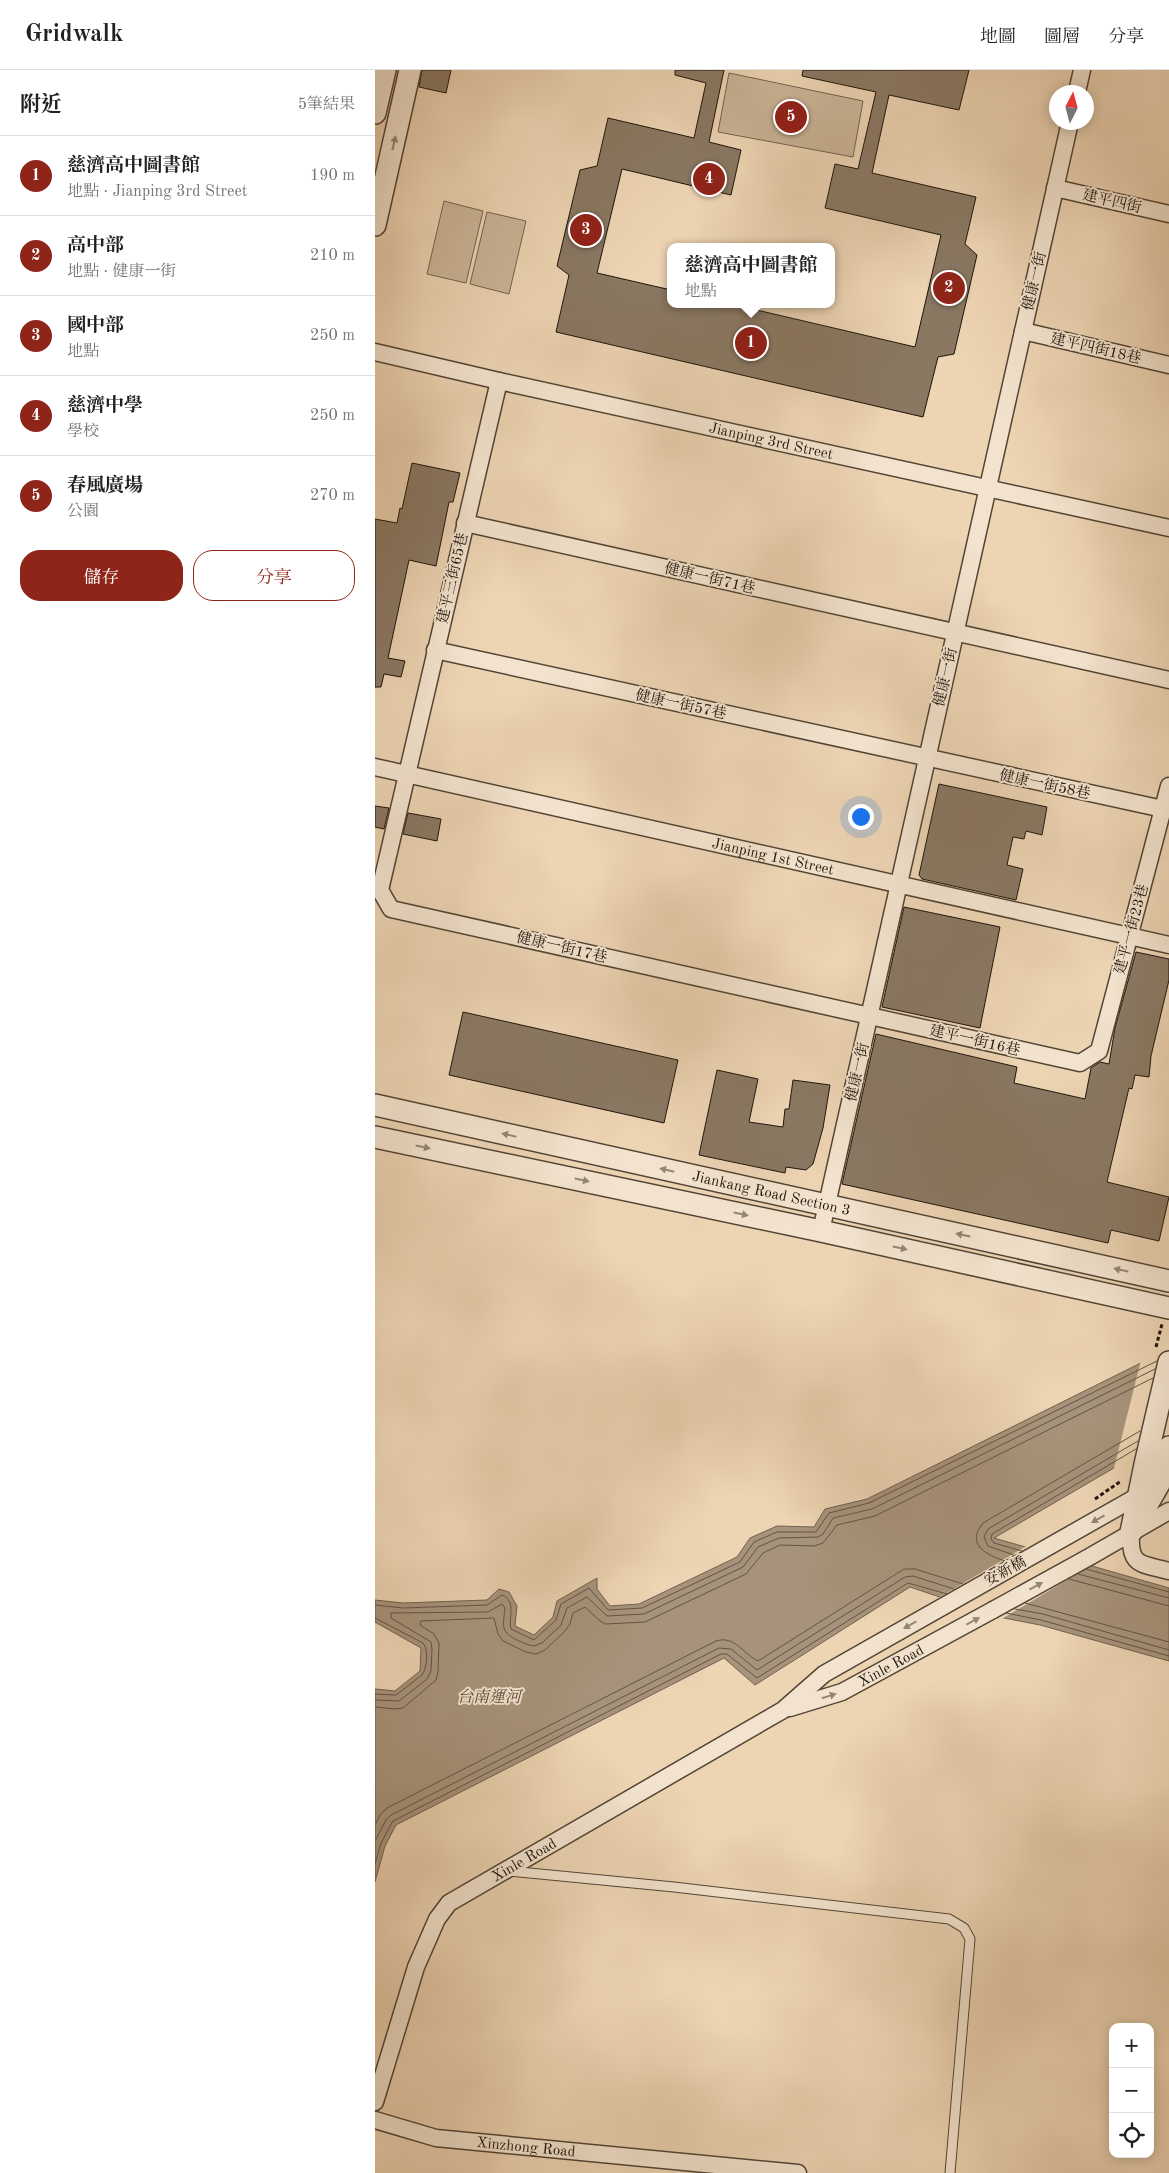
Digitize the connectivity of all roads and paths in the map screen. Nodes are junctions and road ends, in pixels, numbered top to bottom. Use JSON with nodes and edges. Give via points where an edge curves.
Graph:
{"nodes":[{"id":1,"x":385,"y":70,"type":"edge"},
{"id":2,"x":411,"y":70,"type":"edge"},
{"id":3,"x":1082,"y":70,"type":"edge"},
{"id":4,"x":1079,"y":85,"type":"edge"},
{"id":5,"x":375,"y":113,"type":"edge"},
{"id":6,"x":1068,"y":130,"type":"edge"},
{"id":7,"x":1055,"y":188,"type":"junction"},
{"id":8,"x":1169,"y":214,"type":"edge"},
{"id":9,"x":375,"y":225,"type":"edge"},
{"id":10,"x":1023,"y":331,"type":"junction"},
{"id":11,"x":375,"y":352,"type":"edge"},
{"id":12,"x":1169,"y":365,"type":"edge"},
{"id":13,"x":499,"y":381,"type":"junction"},
{"id":14,"x":988,"y":489,"type":"junction"},
{"id":15,"x":465,"y":523,"type":"junction"},
{"id":16,"x":1169,"y":528,"type":"edge"},
{"id":17,"x":955,"y":632,"type":"junction"},
{"id":18,"x":435,"y":650,"type":"junction"},
{"id":19,"x":1169,"y":680,"type":"edge"},
{"id":20,"x":927,"y":758,"type":"junction"},
{"id":21,"x":375,"y":767,"type":"edge"},
{"id":22,"x":406,"y":774,"type":"junction"},
{"id":23,"x":1169,"y":786,"type":"edge"},
{"id":24,"x":1163,"y":809,"type":"junction"},
{"id":25,"x":899,"y":884,"type":"junction"},
{"id":26,"x":1129,"y":936,"type":"junction"},
{"id":27,"x":1169,"y":945,"type":"edge"},
{"id":28,"x":870,"y":1016,"type":"junction"},
{"id":29,"x":1080,"y":1063,"type":"joint"},
{"id":30,"x":375,"y":1105,"type":"edge"},
{"id":31,"x":376,"y":1140,"type":"edge"},
{"id":32,"x":827,"y":1205,"type":"junction"},
{"id":33,"x":821,"y":1231,"type":"junction"},
{"id":34,"x":1169,"y":1281,"type":"edge"},
{"id":35,"x":1169,"y":1308,"type":"edge"},
{"id":36,"x":1169,"y":1362,"type":"edge"},
{"id":37,"x":1169,"y":1448,"type":"edge"},
{"id":38,"x":1164,"y":1482,"type":"edge"},
{"id":39,"x":1138,"y":1496,"type":"junction"},
{"id":40,"x":1169,"y":1511,"type":"edge"},
{"id":41,"x":1131,"y":1532,"type":"junction"},
{"id":42,"x":1169,"y":1571,"type":"edge"},
{"id":43,"x":952,"y":1601,"type":"joint"},
{"id":44,"x":993,"y":1610,"type":"joint"},
{"id":45,"x":783,"y":1710,"type":"junction"},
{"id":46,"x":506,"y":1870,"type":"junction"},
{"id":47,"x":375,"y":2102,"type":"edge"},
{"id":48,"x":375,"y":2120,"type":"edge"},
{"id":49,"x":798,"y":2173,"type":"edge"},
{"id":50,"x":950,"y":2173,"type":"edge"}],
"edges":[{"from":1,"to":5,"type":"street"},
{"from":9,"to":2,"type":"street","one_way":true},
{"from":3,"to":4,"type":"street"},
{"from":6,"to":7,"type":"street","name":"健康一街"},
{"from":7,"to":8,"type":"street","name":"建平四街"},
{"from":7,"to":10,"type":"street","name":"健康一街"},
{"from":10,"to":12,"type":"street","name":"建平四街18巷"},
{"from":10,"to":14,"type":"street","name":"健康一街"},
{"from":11,"to":13,"type":"street","name":"Jianping 3rd Street"},
{"from":13,"to":14,"type":"street","name":"Jianping 3rd Street"},
{"from":13,"to":15,"type":"street","name":"建平三街65巷"},
{"from":14,"to":16,"type":"street","name":"Jianping 3rd Street"},
{"from":14,"to":17,"type":"street","name":"健康一街"},
{"from":15,"to":17,"type":"street","name":"健康一街71巷"},
{"from":15,"to":18,"type":"street","name":"建平三街65巷"},
{"from":17,"to":19,"type":"street"},
{"from":17,"to":20,"type":"street","name":"健康一街"},
{"from":18,"to":20,"type":"street","name":"健康一街57巷"},
{"from":18,"to":22,"type":"street","name":"建平三街65巷"},
{"from":20,"to":24,"type":"street","name":"健康一街58巷"},
{"from":20,"to":25,"type":"street","name":"健康一街"},
{"from":21,"to":22,"type":"street","name":"Jianping 1st Street"},
{"from":22,"to":25,"type":"street","name":"Jianping 1st Street"},
{"from":22,"to":28,"type":"street","name":"健康一街17巷","via":[[380,890],[391,909]]},
{"from":23,"to":24,"type":"street","name":"建平一街23巷"},
{"from":24,"to":26,"type":"street","name":"建平一街23巷"},
{"from":25,"to":26,"type":"street","name":"Jianping 1st Street"},
{"from":25,"to":28,"type":"street","name":"健康一街"},
{"from":26,"to":27,"type":"street","name":"Jianping 1st Street"},
{"from":26,"to":29,"type":"street","name":"建平一街23巷","via":[[1099,1050]]},
{"from":28,"to":29,"type":"street","name":"建平一街16巷"},
{"from":28,"to":32,"type":"street","name":"健康一街"},
{"from":32,"to":30,"type":"street","name":"Jiankang Road Section 3","one_way":true},
{"from":31,"to":33,"type":"street","name":"Jiankang Road Section 3","one_way":true},
{"from":32,"to":33,"type":"street","name":"健康一街"},
{"from":34,"to":32,"type":"street","name":"Jiankang Road Section 3","one_way":true},
{"from":33,"to":35,"type":"street","name":"Jiankang Road Section 3","one_way":true},
{"from":36,"to":39,"type":"street"},
{"from":37,"to":38,"type":"street"},
{"from":38,"to":39,"type":"street"},
{"from":38,"to":41,"type":"street"},
{"from":39,"to":41,"type":"street"},
{"from":39,"to":43,"type":"street","name":"安新橋","one_way":true},
{"from":40,"to":41,"type":"street"},
{"from":41,"to":42,"type":"street","via":[[1130,1551],[1138,1563]]},
{"from":44,"to":41,"type":"street","name":"安新橋","one_way":true,"bridge":true},
{"from":43,"to":45,"type":"street","name":"Xinle Road","one_way":true,"via":[[824,1674]]},
{"from":45,"to":44,"type":"street","name":"Xinle Road","one_way":true,"via":[[842,1692]]},
{"from":45,"to":46,"type":"street","name":"Xinle Road"},
{"from":46,"to":47,"type":"street","name":"Xinle Road","via":[[449,1903],[437,1919],[417,1967]]},
{"from":46,"to":50,"type":"lane","via":[[949,1919],[964,1928],[970,1939]]},
{"from":48,"to":49,"type":"street","name":"Xinzhong Road","via":[[436,2138]]}]}
